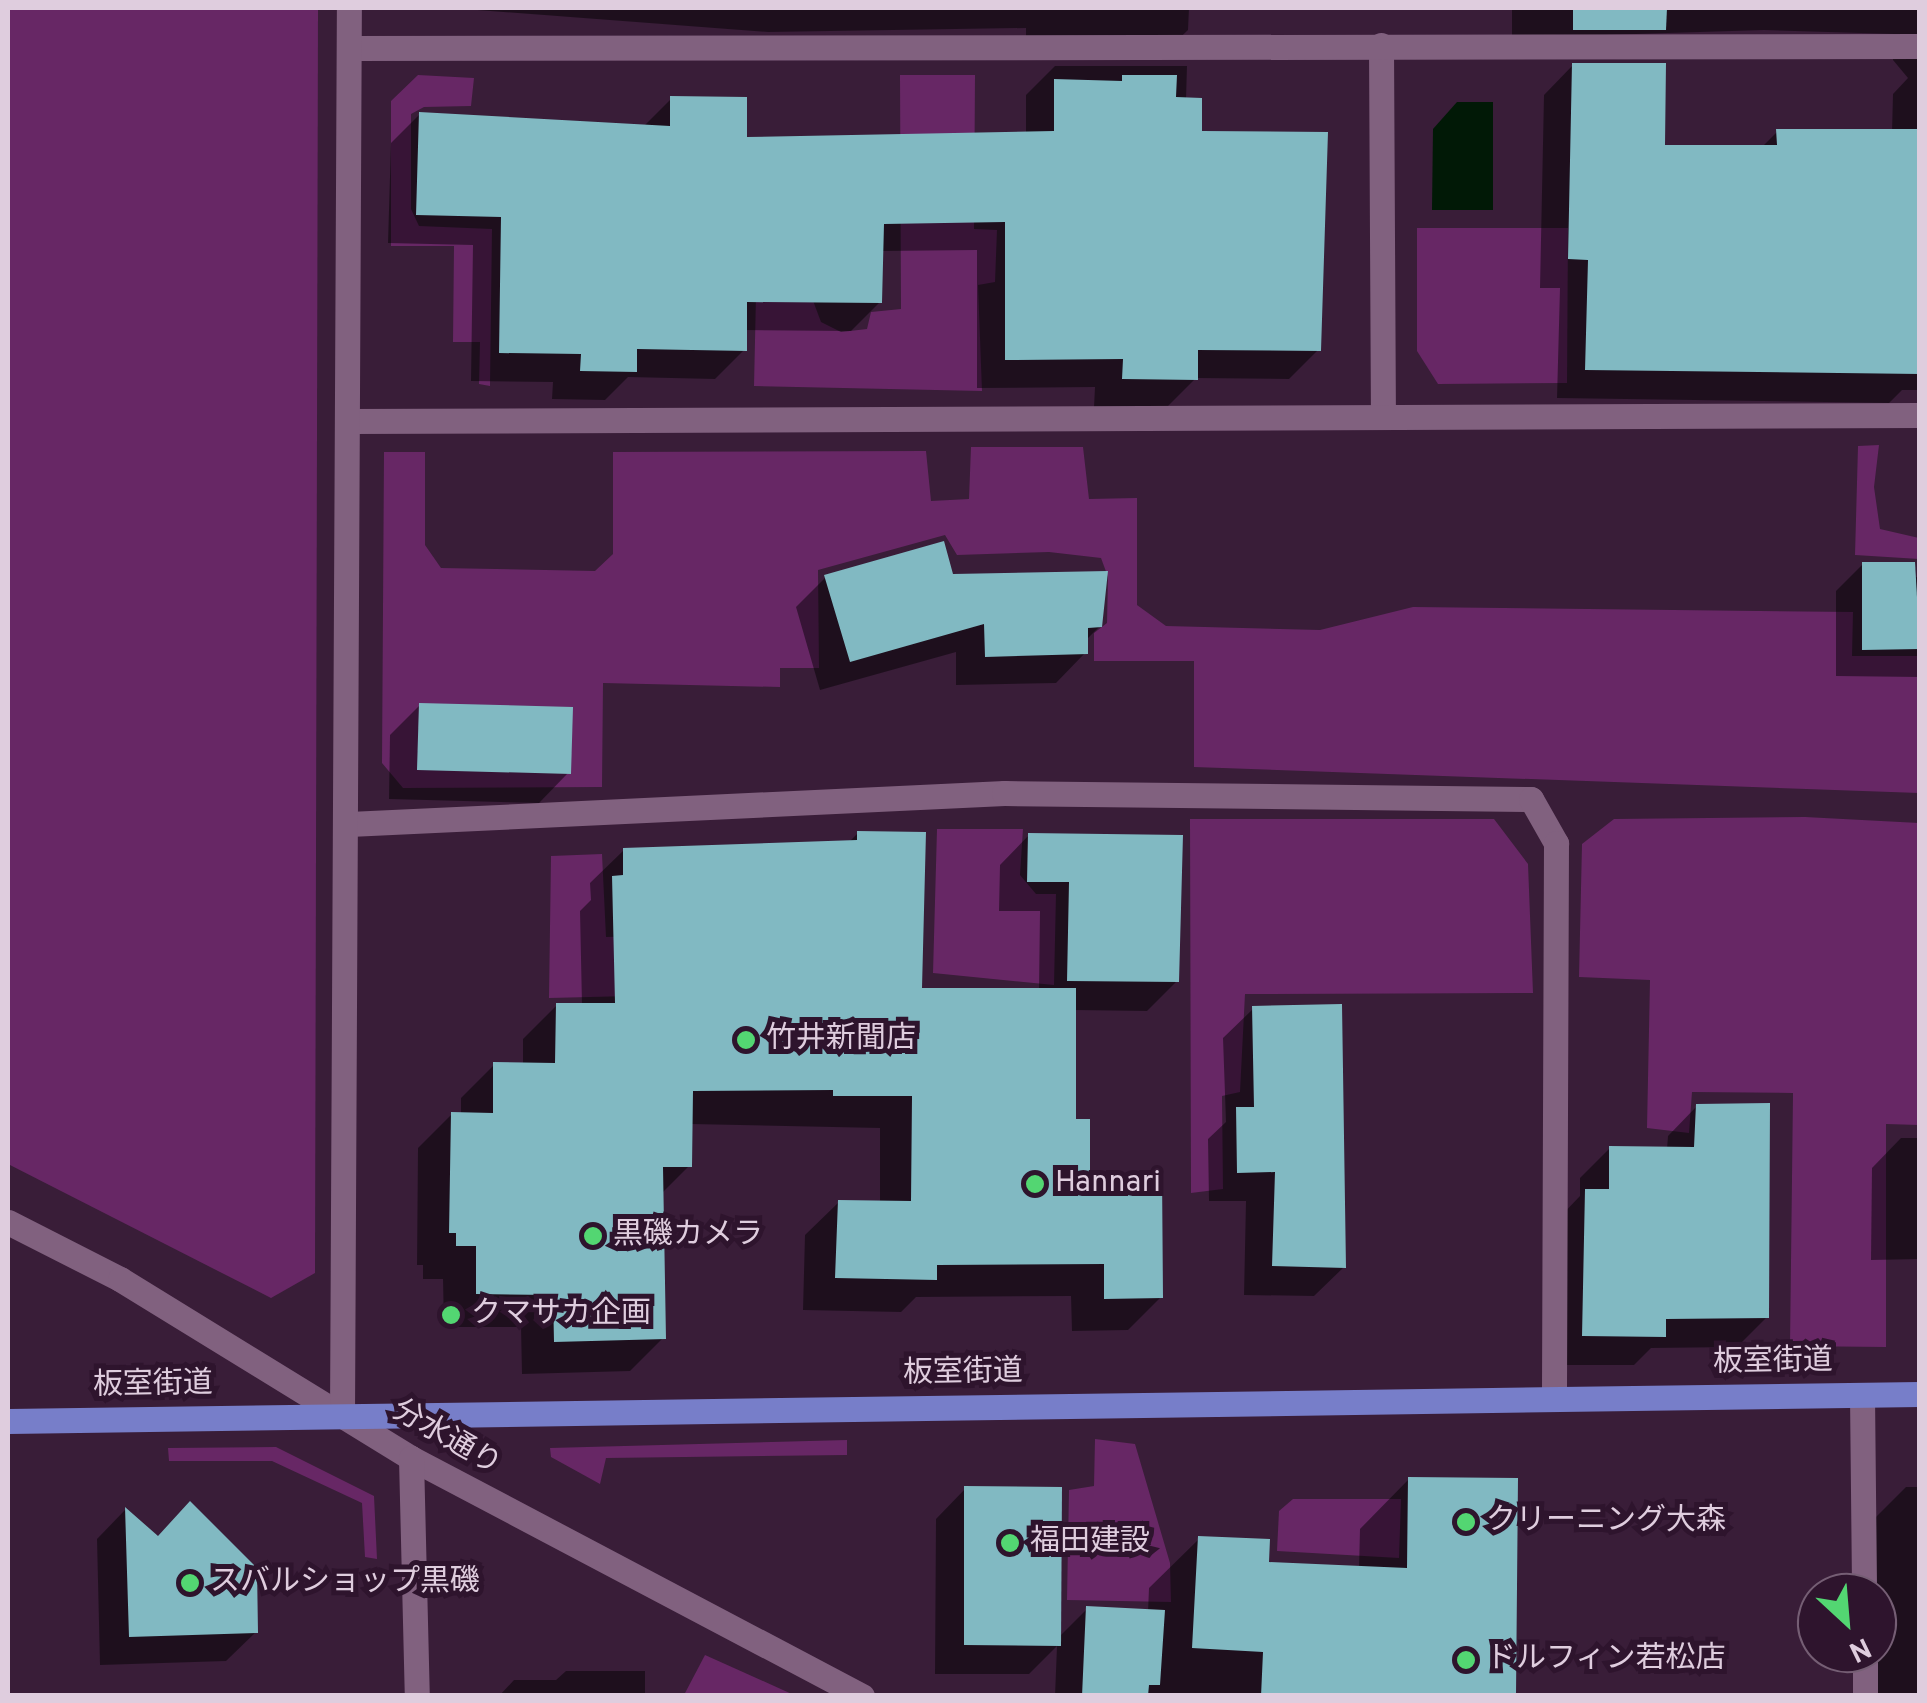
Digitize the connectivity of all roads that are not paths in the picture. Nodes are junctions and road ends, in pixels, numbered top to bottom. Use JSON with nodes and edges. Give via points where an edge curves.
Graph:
{"nodes":[{"id":1,"x":350,"y":8,"type":"edge"},
{"id":2,"x":1381,"y":45,"type":"junction"},
{"id":3,"x":1920,"y":46,"type":"edge"},
{"id":4,"x":350,"y":48,"type":"junction"},
{"id":5,"x":1920,"y":414,"type":"edge"},
{"id":6,"x":1383,"y":416,"type":"junction"},
{"id":7,"x":349,"y":421,"type":"junction"},
{"id":8,"x":349,"y":824,"type":"junction"},
{"id":9,"x":8,"y":1222,"type":"edge"},
{"id":10,"x":1862,"y":1394,"type":"junction"},
{"id":11,"x":1920,"y":1394,"type":"edge"},
{"id":12,"x":1554,"y":1398,"type":"junction"},
{"id":13,"x":342,"y":1416,"type":"junction"},
{"id":14,"x":8,"y":1421,"type":"edge"},
{"id":15,"x":411,"y":1458,"type":"junction"},
{"id":16,"x":1864,"y":1573,"type":"edge"},
{"id":17,"x":418,"y":1696,"type":"edge"},
{"id":18,"x":862,"y":1696,"type":"edge"}],
"edges":[{"from":1,"to":4,"type":"street"},
{"from":2,"to":3,"type":"street"},
{"from":2,"to":4,"type":"street"},
{"from":2,"to":6,"type":"street"},
{"from":4,"to":7,"type":"street"},
{"from":5,"to":6,"type":"street"},
{"from":6,"to":7,"type":"street"},
{"from":7,"to":8,"type":"street"},
{"from":8,"to":12,"type":"street","via":[[1004,793],[1530,799],[1556,843]]},
{"from":8,"to":13,"type":"street"},
{"from":9,"to":13,"type":"street","name":"分水通り","via":[[120,1279]]},
{"from":10,"to":11,"type":"main road","name":"板室街道"},
{"from":10,"to":12,"type":"main road","name":"板室街道"},
{"from":10,"to":16,"type":"street"},
{"from":12,"to":13,"type":"main road","name":"板室街道"},
{"from":13,"to":14,"type":"main road","name":"板室街道"},
{"from":13,"to":15,"type":"street","name":"分水通り"},
{"from":15,"to":17,"type":"street"},
{"from":15,"to":18,"type":"street","name":"分水通り"}]}
